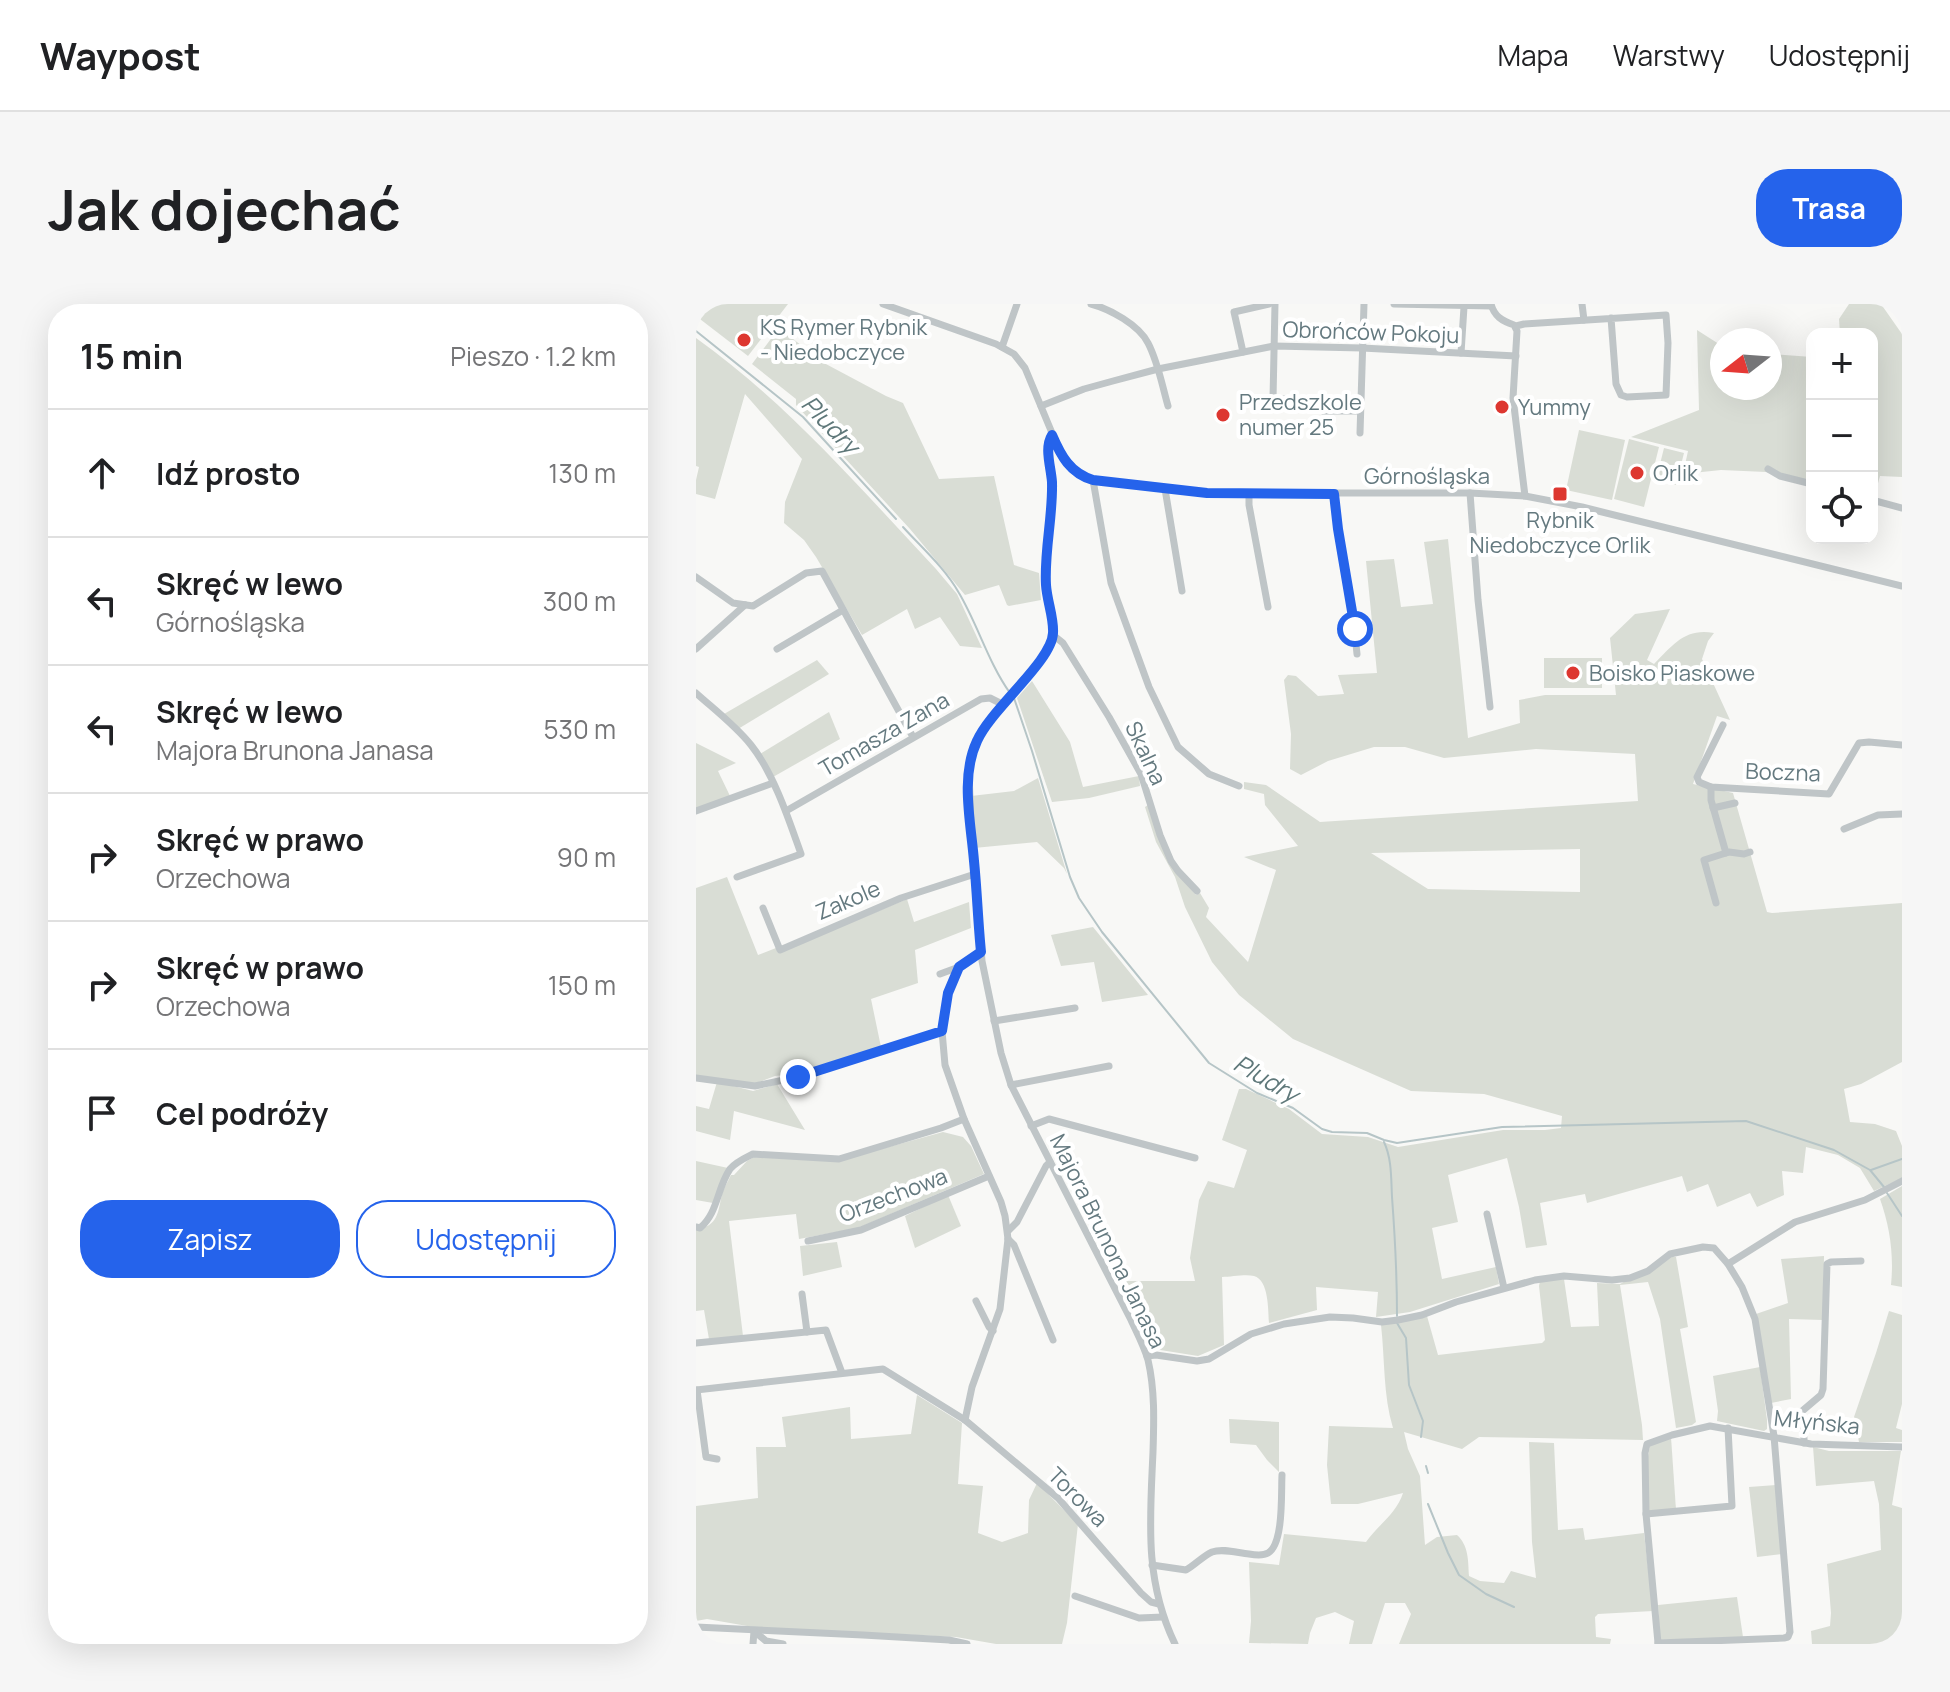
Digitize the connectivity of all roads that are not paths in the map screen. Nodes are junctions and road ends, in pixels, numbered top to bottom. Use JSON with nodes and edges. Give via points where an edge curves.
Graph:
{"nodes":[{"id":1,"x":883,"y":304,"type":"edge"},
{"id":2,"x":1017,"y":304,"type":"edge"},
{"id":3,"x":1091,"y":304,"type":"edge"},
{"id":4,"x":1269,"y":304,"type":"edge"},
{"id":5,"x":1275,"y":304,"type":"edge"},
{"id":6,"x":1364,"y":304,"type":"edge"},
{"id":7,"x":1394,"y":304,"type":"edge"},
{"id":8,"x":1582,"y":304,"type":"edge"},
{"id":9,"x":1491,"y":305,"type":"edge"},
{"id":10,"x":895,"y":306,"type":"edge"},
{"id":11,"x":1464,"y":307,"type":"junction"},
{"id":12,"x":1611,"y":318,"type":"junction"},
{"id":13,"x":1584,"y":320,"type":"junction"},
{"id":14,"x":1516,"y":326,"type":"junction"},
{"id":15,"x":1274,"y":346,"type":"junction"},
{"id":16,"x":1002,"y":347,"type":"junction"},
{"id":17,"x":1362,"y":348,"type":"junction"},
{"id":18,"x":1243,"y":352,"type":"junction"},
{"id":19,"x":1461,"y":353,"type":"junction"},
{"id":20,"x":1516,"y":356,"type":"junction"},
{"id":21,"x":1158,"y":369,"type":"junction"},
{"id":22,"x":1041,"y":406,"type":"junction"},
{"id":23,"x":1168,"y":406,"type":"dead end"},
{"id":24,"x":1360,"y":411,"type":"junction"},
{"id":25,"x":1360,"y":433,"type":"dead end"},
{"id":26,"x":1052,"y":435,"type":"junction"},
{"id":27,"x":1768,"y":469,"type":"dead end"},
{"id":28,"x":1097,"y":480,"type":"junction"},
{"id":29,"x":1806,"y":482,"type":"edge"},
{"id":30,"x":1165,"y":489,"type":"junction"},
{"id":31,"x":1470,"y":493,"type":"junction"},
{"id":32,"x":1249,"y":494,"type":"junction"},
{"id":33,"x":1334,"y":494,"type":"junction"},
{"id":34,"x":1525,"y":496,"type":"junction"},
{"id":35,"x":1878,"y":502,"type":"edge"},
{"id":36,"x":1902,"y":508,"type":"edge"},
{"id":37,"x":696,"y":577,"type":"edge"},
{"id":38,"x":1902,"y":586,"type":"edge"},
{"id":39,"x":1182,"y":591,"type":"dead end"},
{"id":40,"x":745,"y":605,"type":"junction"},
{"id":41,"x":1268,"y":607,"type":"dead end"},
{"id":42,"x":843,"y":610,"type":"junction"},
{"id":43,"x":1053,"y":635,"type":"junction"},
{"id":44,"x":696,"y":649,"type":"edge"},
{"id":45,"x":777,"y":649,"type":"dead end"},
{"id":46,"x":1357,"y":654,"type":"dead end"},
{"id":47,"x":696,"y":693,"type":"edge"},
{"id":48,"x":1004,"y":702,"type":"junction"},
{"id":49,"x":1490,"y":707,"type":"dead end"},
{"id":50,"x":1723,"y":725,"type":"dead end"},
{"id":51,"x":913,"y":737,"type":"junction"},
{"id":52,"x":1902,"y":745,"type":"edge"},
{"id":53,"x":773,"y":783,"type":"junction"},
{"id":54,"x":1239,"y":786,"type":"dead end"},
{"id":55,"x":1711,"y":787,"type":"junction"},
{"id":56,"x":1735,"y":803,"type":"dead end"},
{"id":57,"x":1713,"y":808,"type":"junction"},
{"id":58,"x":696,"y":811,"type":"edge"},
{"id":59,"x":786,"y":811,"type":"junction"},
{"id":60,"x":1902,"y":814,"type":"edge"},
{"id":61,"x":1844,"y":829,"type":"dead end"},
{"id":62,"x":1750,"y":852,"type":"dead end"},
{"id":63,"x":1726,"y":853,"type":"junction"},
{"id":64,"x":975,"y":874,"type":"junction"},
{"id":65,"x":737,"y":877,"type":"dead end"},
{"id":66,"x":1197,"y":891,"type":"dead end"},
{"id":67,"x":1716,"y":903,"type":"dead end"},
{"id":68,"x":763,"y":908,"type":"dead end"},
{"id":69,"x":981,"y":952,"type":"junction"},
{"id":70,"x":959,"y":967,"type":"junction"},
{"id":71,"x":940,"y":974,"type":"dead end"},
{"id":72,"x":1075,"y":1008,"type":"dead end"},
{"id":73,"x":994,"y":1021,"type":"junction"},
{"id":74,"x":942,"y":1031,"type":"junction"},
{"id":75,"x":1109,"y":1066,"type":"dead end"},
{"id":76,"x":696,"y":1078,"type":"edge"},
{"id":77,"x":1011,"y":1085,"type":"junction"},
{"id":78,"x":964,"y":1119,"type":"junction"},
{"id":79,"x":1031,"y":1126,"type":"junction"},
{"id":80,"x":1195,"y":1158,"type":"dead end"},
{"id":81,"x":1050,"y":1162,"type":"junction"},
{"id":82,"x":989,"y":1176,"type":"junction"},
{"id":83,"x":1902,"y":1181,"type":"edge"},
{"id":84,"x":1487,"y":1214,"type":"dead end"},
{"id":85,"x":696,"y":1227,"type":"edge"},
{"id":86,"x":1008,"y":1235,"type":"junction"},
{"id":87,"x":808,"y":1241,"type":"dead end"},
{"id":88,"x":1861,"y":1261,"type":"dead end"},
{"id":89,"x":1728,"y":1264,"type":"junction"},
{"id":90,"x":1504,"y":1288,"type":"junction"},
{"id":91,"x":802,"y":1294,"type":"dead end"},
{"id":92,"x":976,"y":1301,"type":"dead end"},
{"id":93,"x":993,"y":1331,"type":"junction"},
{"id":94,"x":807,"y":1332,"type":"junction"},
{"id":95,"x":1053,"y":1340,"type":"dead end"},
{"id":96,"x":696,"y":1343,"type":"edge"},
{"id":97,"x":1147,"y":1356,"type":"junction"},
{"id":98,"x":842,"y":1373,"type":"junction"},
{"id":99,"x":697,"y":1390,"type":"edge"},
{"id":100,"x":965,"y":1420,"type":"junction"},
{"id":101,"x":1728,"y":1428,"type":"junction"},
{"id":102,"x":1774,"y":1436,"type":"junction"},
{"id":103,"x":1804,"y":1443,"type":"junction"},
{"id":104,"x":1902,"y":1447,"type":"edge"},
{"id":105,"x":717,"y":1459,"type":"dead end"},
{"id":106,"x":1282,"y":1475,"type":"dead end"},
{"id":107,"x":1646,"y":1514,"type":"junction"},
{"id":108,"x":1152,"y":1565,"type":"junction"},
{"id":109,"x":1075,"y":1596,"type":"dead end"},
{"id":110,"x":1159,"y":1604,"type":"junction"},
{"id":111,"x":1163,"y":1617,"type":"junction"},
{"id":112,"x":696,"y":1627,"type":"edge"},
{"id":113,"x":754,"y":1631,"type":"junction"},
{"id":114,"x":1657,"y":1643,"type":"edge"},
{"id":115,"x":753,"y":1644,"type":"edge"},
{"id":116,"x":783,"y":1644,"type":"edge"},
{"id":117,"x":967,"y":1644,"type":"edge"},
{"id":118,"x":1175,"y":1644,"type":"edge"}],
"edges":[{"from":1,"to":10,"type":"street","name":"Górnośląska"},
{"from":2,"to":16,"type":"street"},
{"from":3,"to":21,"type":"street","via":[[1125,319],[1147,341]]},
{"from":4,"to":18,"type":"street","via":[[1234,312]]},
{"from":5,"to":15,"type":"street"},
{"from":6,"to":17,"type":"street"},
{"from":7,"to":11,"type":"street"},
{"from":8,"to":13,"type":"street"},
{"from":9,"to":11,"type":"street"},
{"from":9,"to":14,"type":"street","via":[[1497,316]]},
{"from":10,"to":16,"type":"street","name":"Górnośląska"},
{"from":11,"to":19,"type":"street"},
{"from":12,"to":12,"type":"street","via":[[1621,395],[1666,395],[1666,315]]},
{"from":12,"to":13,"type":"street"},
{"from":13,"to":14,"type":"street"},
{"from":14,"to":20,"type":"street"},
{"from":15,"to":17,"type":"street","name":"Obrońców Pokoju"},
{"from":15,"to":18,"type":"street","name":"Obrońców Pokoju"},
{"from":15,"to":24,"type":"street","via":[[1273,399],[1304,399],[1323,411]]},
{"from":16,"to":22,"type":"street","name":"Górnośląska","via":[[1023,365]]},
{"from":17,"to":19,"type":"street","name":"Obrońców Pokoju"},
{"from":17,"to":24,"type":"street"},
{"from":18,"to":21,"type":"street","name":"Obrońców Pokoju"},
{"from":19,"to":20,"type":"street","name":"Obrońców Pokoju"},
{"from":20,"to":34,"type":"street","via":[[1514,413]]},
{"from":21,"to":22,"type":"street","name":"Obrońców Pokoju"},
{"from":21,"to":23,"type":"street"},
{"from":22,"to":26,"type":"street","name":"Górnośląska"},
{"from":24,"to":25,"type":"street"},
{"from":26,"to":28,"type":"street","name":"Górnośląska","via":[[1071,468]]},
{"from":26,"to":43,"type":"street","via":[[1046,574]]},
{"from":27,"to":29,"type":"street"},
{"from":28,"to":30,"type":"street","name":"Górnośląska"},
{"from":28,"to":54,"type":"street","via":[[1111,583],[1149,687],[1178,747],[1209,774]]},
{"from":30,"to":32,"type":"street","name":"Górnośląska"},
{"from":30,"to":39,"type":"street"},
{"from":31,"to":33,"type":"street","name":"Górnośląska"},
{"from":31,"to":34,"type":"street","name":"Górnośląska"},
{"from":31,"to":49,"type":"street"},
{"from":32,"to":33,"type":"street","name":"Górnośląska"},
{"from":32,"to":41,"type":"street"},
{"from":33,"to":46,"type":"street"},
{"from":34,"to":38,"type":"street","name":"Górnośląska"},
{"from":35,"to":36,"type":"street"},
{"from":37,"to":40,"type":"street","via":[[733,603]]},
{"from":40,"to":42,"type":"street","via":[[753,606],[806,573],[822,571]]},
{"from":40,"to":44,"type":"street"},
{"from":42,"to":45,"type":"street"},
{"from":42,"to":51,"type":"street"},
{"from":43,"to":48,"type":"street","name":"Majora Brunona Janasa","via":[[1048,651]]},
{"from":43,"to":66,"type":"street","name":"Skalna","via":[[1128,751],[1166,850]]},
{"from":47,"to":53,"type":"street","via":[[750,744]]},
{"from":48,"to":51,"type":"street","name":"Tomasza Zana","via":[[981,699]]},
{"from":48,"to":64,"type":"street","name":"Majora Brunona Janasa","via":[[980,734],[970,764]]},
{"from":50,"to":55,"type":"street","via":[[1697,777]]},
{"from":51,"to":59,"type":"street","name":"Tomasza Zana"},
{"from":52,"to":55,"type":"street","name":"Boczna","via":[[1859,743],[1829,794]]},
{"from":53,"to":58,"type":"street"},
{"from":53,"to":59,"type":"street"},
{"from":55,"to":57,"type":"street"},
{"from":56,"to":57,"type":"street"},
{"from":57,"to":63,"type":"street"},
{"from":59,"to":65,"type":"street","via":[[801,854]]},
{"from":60,"to":61,"type":"street","via":[[1878,815]]},
{"from":62,"to":63,"type":"street"},
{"from":63,"to":67,"type":"street","via":[[1704,860]]},
{"from":64,"to":68,"type":"street","name":"Zakole","via":[[901,898],[780,950]]},
{"from":64,"to":69,"type":"street","name":"Majora Brunona Janasa"},
{"from":69,"to":70,"type":"street"},
{"from":69,"to":73,"type":"street","name":"Majora Brunona Janasa"},
{"from":70,"to":71,"type":"street"},
{"from":70,"to":74,"type":"street"},
{"from":72,"to":73,"type":"street"},
{"from":73,"to":77,"type":"street","name":"Majora Brunona Janasa"},
{"from":74,"to":76,"type":"street","via":[[755,1086]]},
{"from":74,"to":78,"type":"street","via":[[945,1065]]},
{"from":75,"to":77,"type":"street"},
{"from":77,"to":79,"type":"street","name":"Majora Brunona Janasa"},
{"from":78,"to":82,"type":"street"},
{"from":78,"to":85,"type":"street","name":"Orzechowa","via":[[839,1159],[753,1154],[731,1169],[708,1221]]},
{"from":79,"to":80,"type":"street","name":"Majora Brunona Janasa","via":[[1049,1119]]},
{"from":79,"to":81,"type":"street","name":"Majora Brunona Janasa"},
{"from":81,"to":86,"type":"street"},
{"from":81,"to":97,"type":"street","name":"Majora Brunona Janasa"},
{"from":82,"to":86,"type":"street"},
{"from":82,"to":87,"type":"street","name":"Orzechowa","via":[[861,1230]]},
{"from":83,"to":89,"type":"street","via":[[1865,1200],[1795,1222]]},
{"from":84,"to":90,"type":"street"},
{"from":86,"to":93,"type":"street"},
{"from":86,"to":95,"type":"street"},
{"from":88,"to":103,"type":"street","via":[[1827,1264],[1823,1389],[1801,1412]]},
{"from":89,"to":90,"type":"street","via":[[1707,1246],[1670,1254],[1630,1278],[1555,1276]]},
{"from":89,"to":102,"type":"street","via":[[1755,1319]]},
{"from":90,"to":97,"type":"street","via":[[1398,1320],[1330,1317],[1284,1324],[1251,1334],[1209,1359]]},
{"from":91,"to":94,"type":"street"},
{"from":92,"to":93,"type":"street"},
{"from":93,"to":100,"type":"street"},
{"from":94,"to":96,"type":"street"},
{"from":94,"to":98,"type":"street","via":[[826,1330]]},
{"from":97,"to":108,"type":"street","name":"Majora Brunona Janasa","via":[[1154,1413]]},
{"from":98,"to":99,"type":"street"},
{"from":98,"to":100,"type":"street","via":[[883,1369]]},
{"from":99,"to":105,"type":"street","via":[[706,1457]]},
{"from":100,"to":110,"type":"street","name":"Torowa","via":[[1058,1498],[1141,1593]]},
{"from":101,"to":102,"type":"street","name":"Młyńska"},
{"from":101,"to":107,"type":"street","name":"Młyńska","via":[[1710,1426],[1647,1444]]},
{"from":101,"to":107,"type":"street","via":[[1732,1506]]},
{"from":102,"to":103,"type":"street","name":"Młyńska"},
{"from":102,"to":114,"type":"street","via":[[1790,1635]]},
{"from":103,"to":104,"type":"street","name":"Młyńska"},
{"from":106,"to":108,"type":"street","via":[[1279,1529],[1269,1552],[1217,1551],[1186,1570]]},
{"from":107,"to":114,"type":"street","name":"Młyńska"},
{"from":108,"to":110,"type":"street","name":"Majora Brunona Janasa"},
{"from":109,"to":111,"type":"street","via":[[1139,1618]]},
{"from":110,"to":111,"type":"street","name":"Majora Brunona Janasa"},
{"from":111,"to":118,"type":"street","name":"Majora Brunona Janasa"},
{"from":112,"to":113,"type":"street"},
{"from":113,"to":115,"type":"street"},
{"from":113,"to":116,"type":"street","via":[[766,1641]]},
{"from":113,"to":117,"type":"street"}]}
